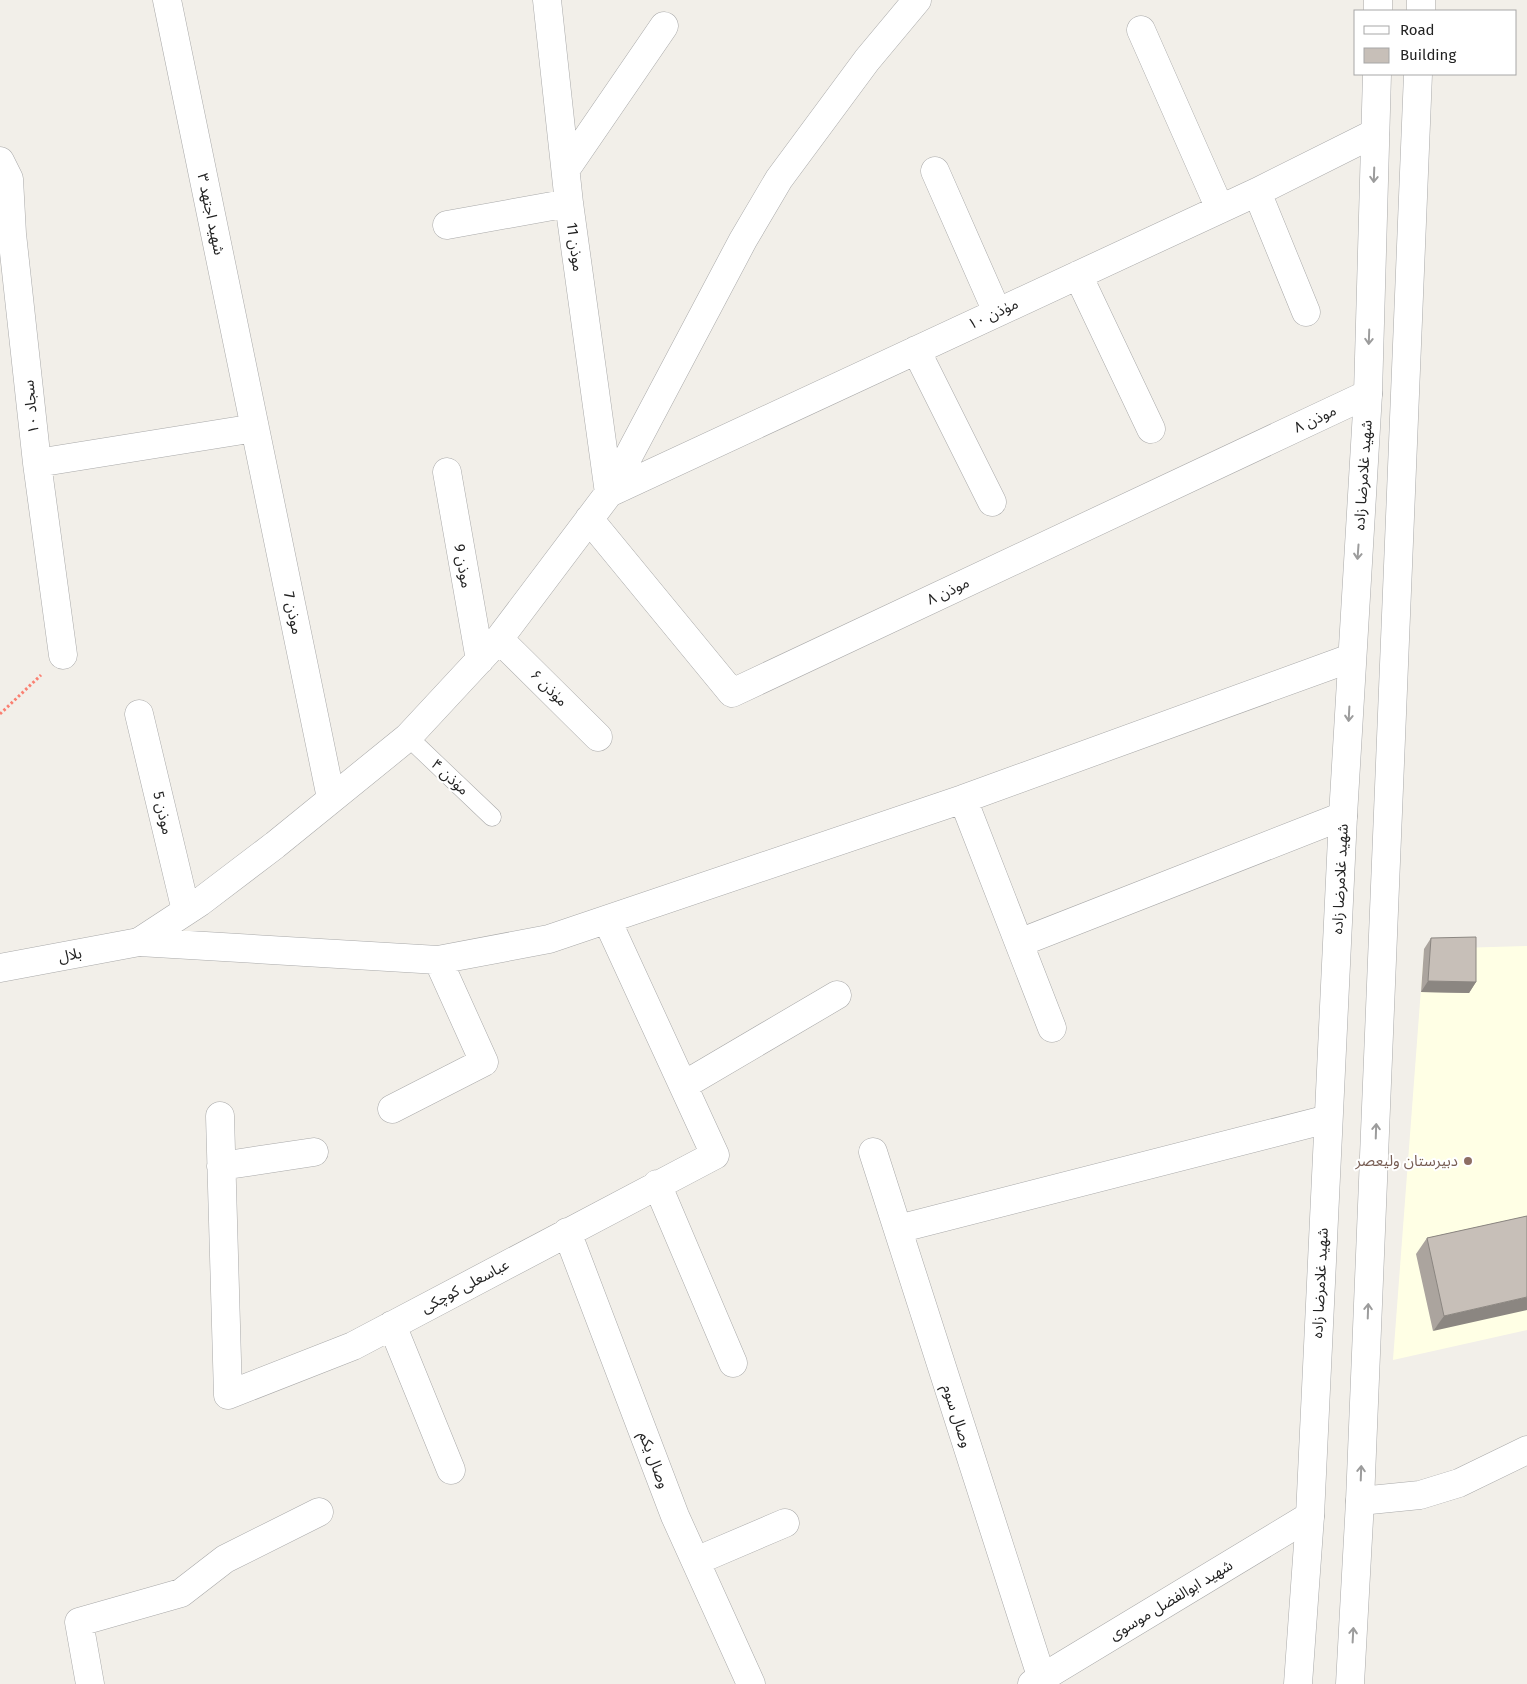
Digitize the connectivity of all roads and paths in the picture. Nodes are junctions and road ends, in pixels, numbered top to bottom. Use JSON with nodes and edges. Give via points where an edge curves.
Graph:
{"nodes":[{"id":1,"x":166,"y":0,"type":"edge"},
{"id":2,"x":547,"y":0,"type":"edge"},
{"id":3,"x":917,"y":0,"type":"edge"},
{"id":4,"x":664,"y":26,"type":"dead end"},
{"id":5,"x":1141,"y":30,"type":"dead end"},
{"id":6,"x":1377,"y":75,"type":"edge"},
{"id":7,"x":1418,"y":75,"type":"edge"},
{"id":8,"x":1375,"y":133,"type":"junction"},
{"id":9,"x":0,"y":162,"type":"edge"},
{"id":10,"x":566,"y":169,"type":"junction"},
{"id":11,"x":935,"y":171,"type":"dead end"},
{"id":12,"x":1257,"y":192,"type":"junction"},
{"id":13,"x":569,"y":203,"type":"junction"},
{"id":14,"x":1220,"y":209,"type":"junction"},
{"id":15,"x":447,"y":224,"type":"dead end"},
{"id":16,"x":1078,"y":275,"type":"junction"},
{"id":17,"x":997,"y":312,"type":"junction"},
{"id":18,"x":1306,"y":312,"type":"dead end"},
{"id":19,"x":916,"y":350,"type":"junction"},
{"id":20,"x":1368,"y":394,"type":"junction"},
{"id":21,"x":255,"y":428,"type":"junction"},
{"id":22,"x":1152,"y":429,"type":"dead end"},
{"id":23,"x":37,"y":463,"type":"junction"},
{"id":24,"x":447,"y":472,"type":"dead end"},
{"id":25,"x":609,"y":493,"type":"junction"},
{"id":26,"x":992,"y":502,"type":"dead end"},
{"id":27,"x":589,"y":519,"type":"junction"},
{"id":28,"x":500,"y":639,"type":"junction"},
{"id":29,"x":63,"y":655,"type":"joint"},
{"id":30,"x":1351,"y":658,"type":"junction"},
{"id":31,"x":480,"y":660,"type":"junction"},
{"id":32,"x":0,"y":714,"type":"edge"},
{"id":33,"x":139,"y":714,"type":"dead end"},
{"id":34,"x":408,"y":737,"type":"junction"},
{"id":35,"x":598,"y":737,"type":"dead end"},
{"id":36,"x":331,"y":798,"type":"junction"},
{"id":37,"x":963,"y":799,"type":"junction"},
{"id":38,"x":1343,"y":816,"type":"junction"},
{"id":39,"x":492,"y":817,"type":"dead end"},
{"id":40,"x":186,"y":911,"type":"junction"},
{"id":41,"x":607,"y":920,"type":"junction"},
{"id":42,"x":139,"y":942,"type":"junction"},
{"id":43,"x":1019,"y":942,"type":"junction"},
{"id":44,"x":438,"y":960,"type":"junction"},
{"id":45,"x":0,"y":968,"type":"edge"},
{"id":46,"x":837,"y":995,"type":"dead end"},
{"id":47,"x":1052,"y":1028,"type":"dead end"},
{"id":48,"x":684,"y":1085,"type":"junction"},
{"id":49,"x":392,"y":1109,"type":"dead end"},
{"id":50,"x":220,"y":1116,"type":"dead end"},
{"id":51,"x":1328,"y":1120,"type":"junction"},
{"id":52,"x":314,"y":1152,"type":"dead end"},
{"id":53,"x":873,"y":1152,"type":"dead end"},
{"id":54,"x":222,"y":1166,"type":"junction"},
{"id":55,"x":657,"y":1184,"type":"junction"},
{"id":56,"x":898,"y":1229,"type":"junction"},
{"id":57,"x":567,"y":1232,"type":"junction"},
{"id":58,"x":392,"y":1325,"type":"junction"},
{"id":59,"x":733,"y":1363,"type":"dead end"},
{"id":60,"x":1527,"y":1450,"type":"edge"},
{"id":61,"x":451,"y":1470,"type":"dead end"},
{"id":62,"x":1360,"y":1501,"type":"junction"},
{"id":63,"x":319,"y":1512,"type":"dead end"},
{"id":64,"x":1310,"y":1516,"type":"junction"},
{"id":65,"x":785,"y":1523,"type":"dead end"},
{"id":66,"x":696,"y":1560,"type":"junction"},
{"id":67,"x":1037,"y":1682,"type":"edge"},
{"id":68,"x":90,"y":1684,"type":"edge"},
{"id":69,"x":752,"y":1684,"type":"edge"},
{"id":70,"x":1298,"y":1684,"type":"edge"},
{"id":71,"x":1350,"y":1684,"type":"edge"}],
"edges":[{"from":1,"to":21,"type":"street","name":"شهید اجتهد ۳"},
{"from":2,"to":10,"type":"street","name":"موذن 11"},
{"from":3,"to":25,"type":"street","via":[[856,74],[779,179],[743,240]]},
{"from":4,"to":10,"type":"street"},
{"from":5,"to":14,"type":"street"},
{"from":6,"to":8,"type":"street","name":"شهید غلامرضا زاده"},
{"from":62,"to":7,"type":"street","one_way":true},
{"from":8,"to":12,"type":"street","name":"موٰذن ۱۰"},
{"from":8,"to":20,"type":"street","name":"شهید غلامرضا زاده","one_way":true},
{"from":9,"to":23,"type":"street","name":"سجاد ۱۰","via":[[9,179]]},
{"from":10,"to":13,"type":"street","name":"موذن 11"},
{"from":11,"to":17,"type":"street"},
{"from":12,"to":14,"type":"street","name":"موٰذن ۱۰"},
{"from":12,"to":18,"type":"street"},
{"from":13,"to":15,"type":"street"},
{"from":13,"to":25,"type":"street","name":"موذن 11"},
{"from":14,"to":16,"type":"street","name":"موٰذن ۱۰"},
{"from":16,"to":17,"type":"street","name":"موٰذن ۱۰"},
{"from":16,"to":22,"type":"street"},
{"from":17,"to":19,"type":"street","name":"موٰذن ۱۰"},
{"from":19,"to":25,"type":"street","name":"موٰذن ۱۰"},
{"from":19,"to":26,"type":"street"},
{"from":20,"to":27,"type":"street","name":"موذن ۸","via":[[732,693]]},
{"from":20,"to":30,"type":"street","name":"شهید غلامرضا زاده","one_way":true},
{"from":21,"to":23,"type":"street"},
{"from":21,"to":36,"type":"street","name":"موذن 7"},
{"from":23,"to":29,"type":"street","name":"سجاد ۱۰"},
{"from":24,"to":31,"type":"street","name":"موذن 9"},
{"from":25,"to":27,"type":"street"},
{"from":27,"to":28,"type":"street"},
{"from":28,"to":31,"type":"street"},
{"from":28,"to":35,"type":"street","name":"موٰذن ۶"},
{"from":29,"to":32,"type":"path"},
{"from":30,"to":37,"type":"street"},
{"from":30,"to":38,"type":"street","name":"شهید غلامرضا زاده","one_way":true},
{"from":31,"to":34,"type":"street"},
{"from":33,"to":40,"type":"street","name":"موذن 5"},
{"from":34,"to":36,"type":"street"},
{"from":34,"to":39,"type":"lane","name":"موٰذن ۴"},
{"from":36,"to":40,"type":"street","via":[[276,845]]},
{"from":37,"to":41,"type":"street"},
{"from":37,"to":43,"type":"street"},
{"from":38,"to":43,"type":"street"},
{"from":38,"to":51,"type":"street","name":"شهید غلامرضا زاده"},
{"from":40,"to":42,"type":"street"},
{"from":41,"to":44,"type":"street","via":[[549,939]]},
{"from":41,"to":48,"type":"street","name":"عباسعلی کوچکی"},
{"from":42,"to":44,"type":"street"},
{"from":42,"to":45,"type":"street","name":"بلال"},
{"from":43,"to":47,"type":"street"},
{"from":44,"to":49,"type":"street","via":[[484,1062]]},
{"from":46,"to":48,"type":"street"},
{"from":48,"to":55,"type":"street","name":"عباسعلی کوچکی","via":[[715,1155]]},
{"from":50,"to":54,"type":"street","name":"عباسعلی کوچکی"},
{"from":51,"to":56,"type":"street"},
{"from":51,"to":64,"type":"street","name":"شهید غلامرضا زاده"},
{"from":52,"to":54,"type":"street"},
{"from":53,"to":56,"type":"street","name":"وصال سوم"},
{"from":54,"to":58,"type":"street","name":"عباسعلی کوچکی","via":[[228,1395],[354,1346]]},
{"from":55,"to":57,"type":"street","name":"عباسعلی کوچکی"},
{"from":55,"to":59,"type":"street"},
{"from":56,"to":67,"type":"street","name":"وصال سوم"},
{"from":57,"to":58,"type":"street","name":"عباسعلی کوچکی"},
{"from":57,"to":66,"type":"street","name":"وصال یکم","via":[[675,1516]]},
{"from":58,"to":61,"type":"street"},
{"from":60,"to":62,"type":"street","via":[[1459,1483],[1420,1496]]},
{"from":71,"to":62,"type":"street","one_way":true},
{"from":63,"to":68,"type":"street","via":[[225,1559],[181,1594],[79,1622]]},
{"from":64,"to":67,"type":"street","name":"شهید ابوالفضل موسوی"},
{"from":64,"to":70,"type":"street","name":"شهید غلامرضا زاده"},
{"from":65,"to":66,"type":"street"},
{"from":66,"to":69,"type":"street","name":"وصال یکم"}]}
